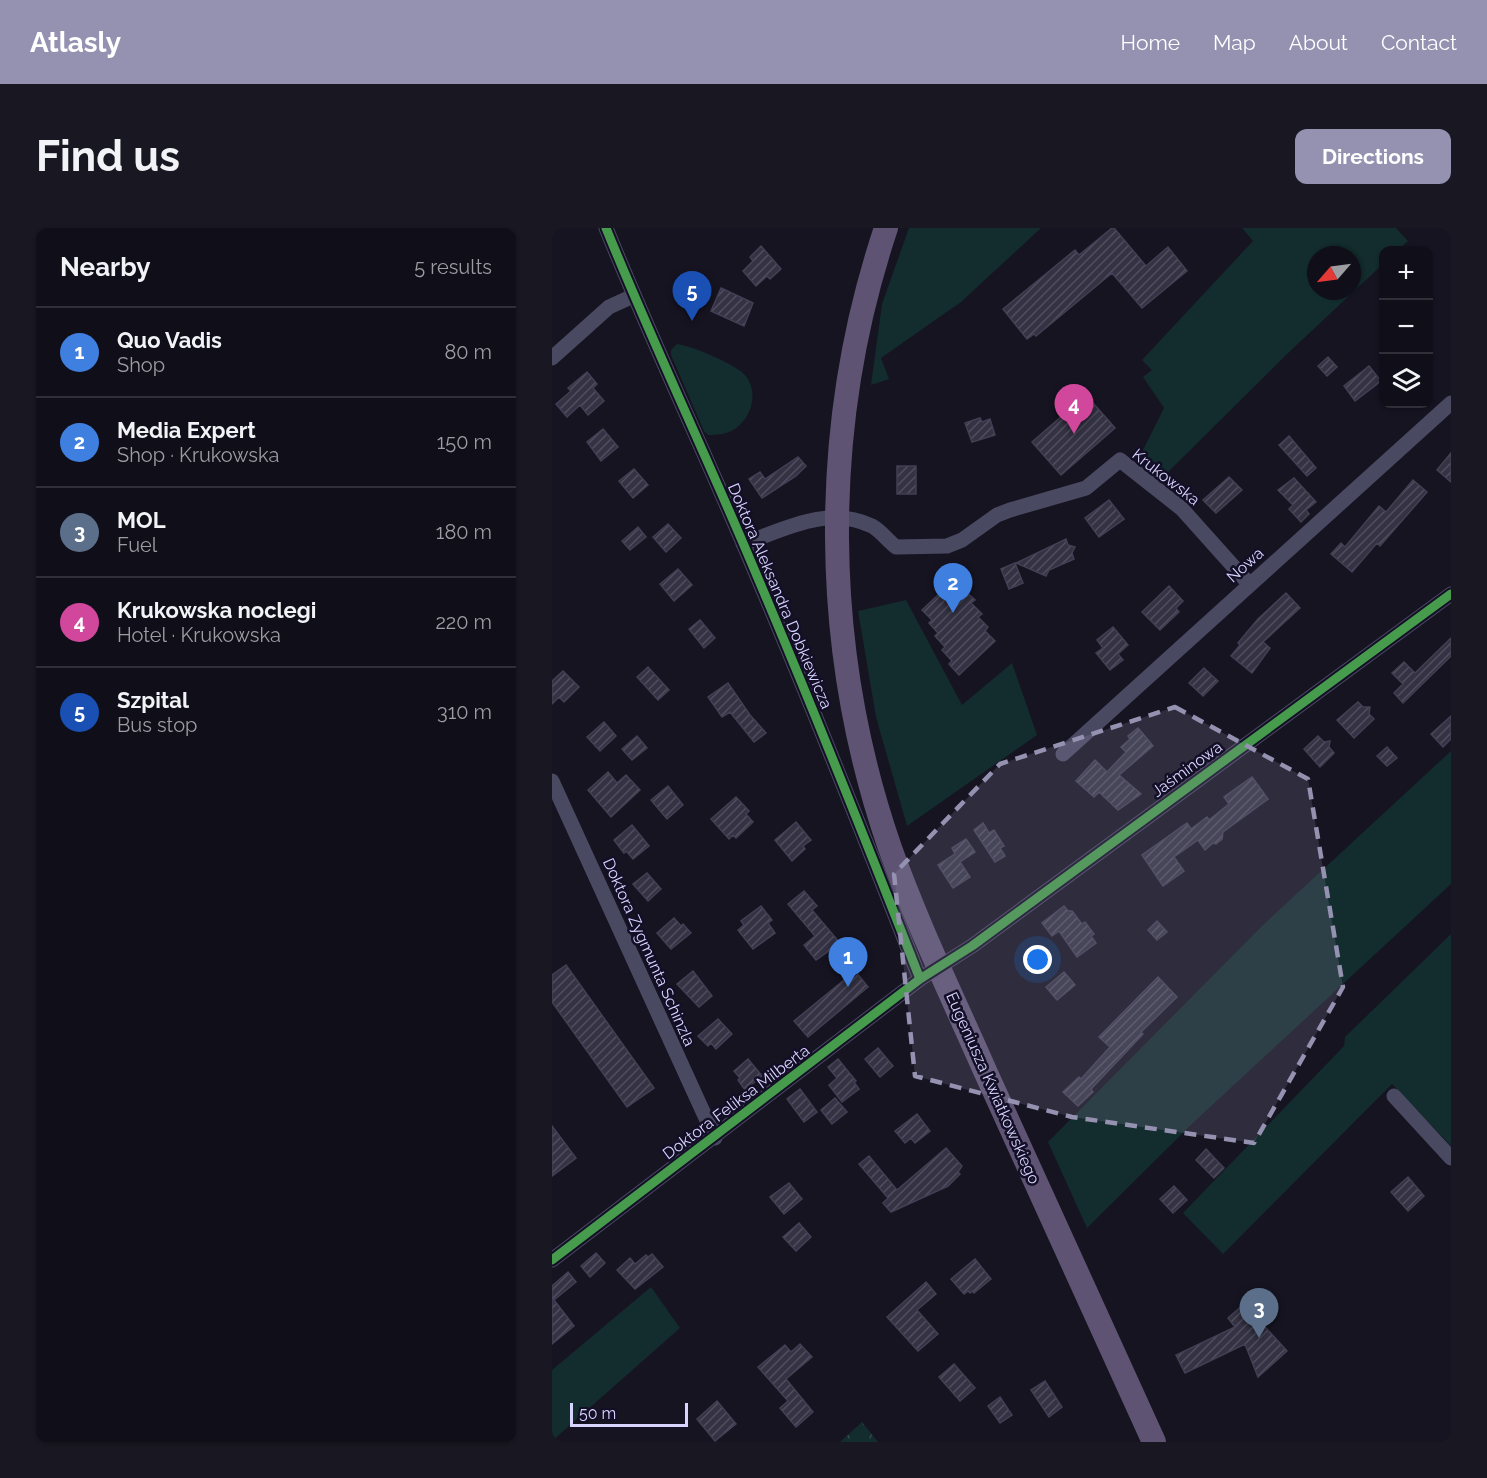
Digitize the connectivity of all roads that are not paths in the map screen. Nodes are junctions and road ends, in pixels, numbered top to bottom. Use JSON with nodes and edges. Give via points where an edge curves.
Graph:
{"nodes":[{"id":1,"x":606,"y":228,"type":"edge"},
{"id":2,"x":886,"y":228,"type":"edge"},
{"id":3,"x":633,"y":296,"type":"junction"},
{"id":4,"x":552,"y":358,"type":"edge"},
{"id":5,"x":1451,"y":403,"type":"edge"},
{"id":6,"x":837,"y":517,"type":"junction"},
{"id":7,"x":743,"y":544,"type":"junction"},
{"id":8,"x":1251,"y":585,"type":"junction"},
{"id":9,"x":1451,"y":594,"type":"edge"},
{"id":10,"x":1064,"y":754,"type":"dead end"},
{"id":11,"x":552,"y":781,"type":"edge"},
{"id":12,"x":930,"y":973,"type":"junction"},
{"id":13,"x":1394,"y":1096,"type":"dead end"},
{"id":14,"x":715,"y":1138,"type":"junction"},
{"id":15,"x":1451,"y":1158,"type":"edge"},
{"id":16,"x":552,"y":1260,"type":"edge"},
{"id":17,"x":1154,"y":1442,"type":"edge"}],
"edges":[{"from":1,"to":3,"type":"street","name":"Doktora Aleksandra Dobkiewicza"},
{"from":2,"to":6,"type":"main road","name":"Eugeniusza Kwiatkowskiego","via":[[861,315],[847,391]]},
{"from":3,"to":4,"type":"street","via":[[609,308]]},
{"from":3,"to":7,"type":"street","name":"Doktora Aleksandra Dobkiewicza"},
{"from":5,"to":8,"type":"street","name":"Nowa"},
{"from":6,"to":7,"type":"street","name":"Krukowska","via":[[802,522]]},
{"from":6,"to":8,"type":"street","name":"Krukowska","via":[[873,526],[896,548],[947,546],[997,515],[1086,488],[1120,460],[1182,509]]},
{"from":6,"to":12,"type":"main road","name":"Eugeniusza Kwiatkowskiego","via":[[841,631],[849,690],[873,795]]},
{"from":7,"to":12,"type":"street","name":"Doktora Aleksandra Dobkiewicza","via":[[842,782]]},
{"from":8,"to":10,"type":"street","name":"Nowa"},
{"from":9,"to":12,"type":"street","name":"Jaśminowa"},
{"from":11,"to":14,"type":"street","name":"Doktora Zygmunta Schinzla"},
{"from":12,"to":14,"type":"street","name":"Doktora Feliksa Milberta"},
{"from":12,"to":17,"type":"main road","name":"Eugeniusza Kwiatkowskiego"},
{"from":13,"to":15,"type":"street"},
{"from":14,"to":16,"type":"street","name":"Doktora Feliksa Milberta"}]}
